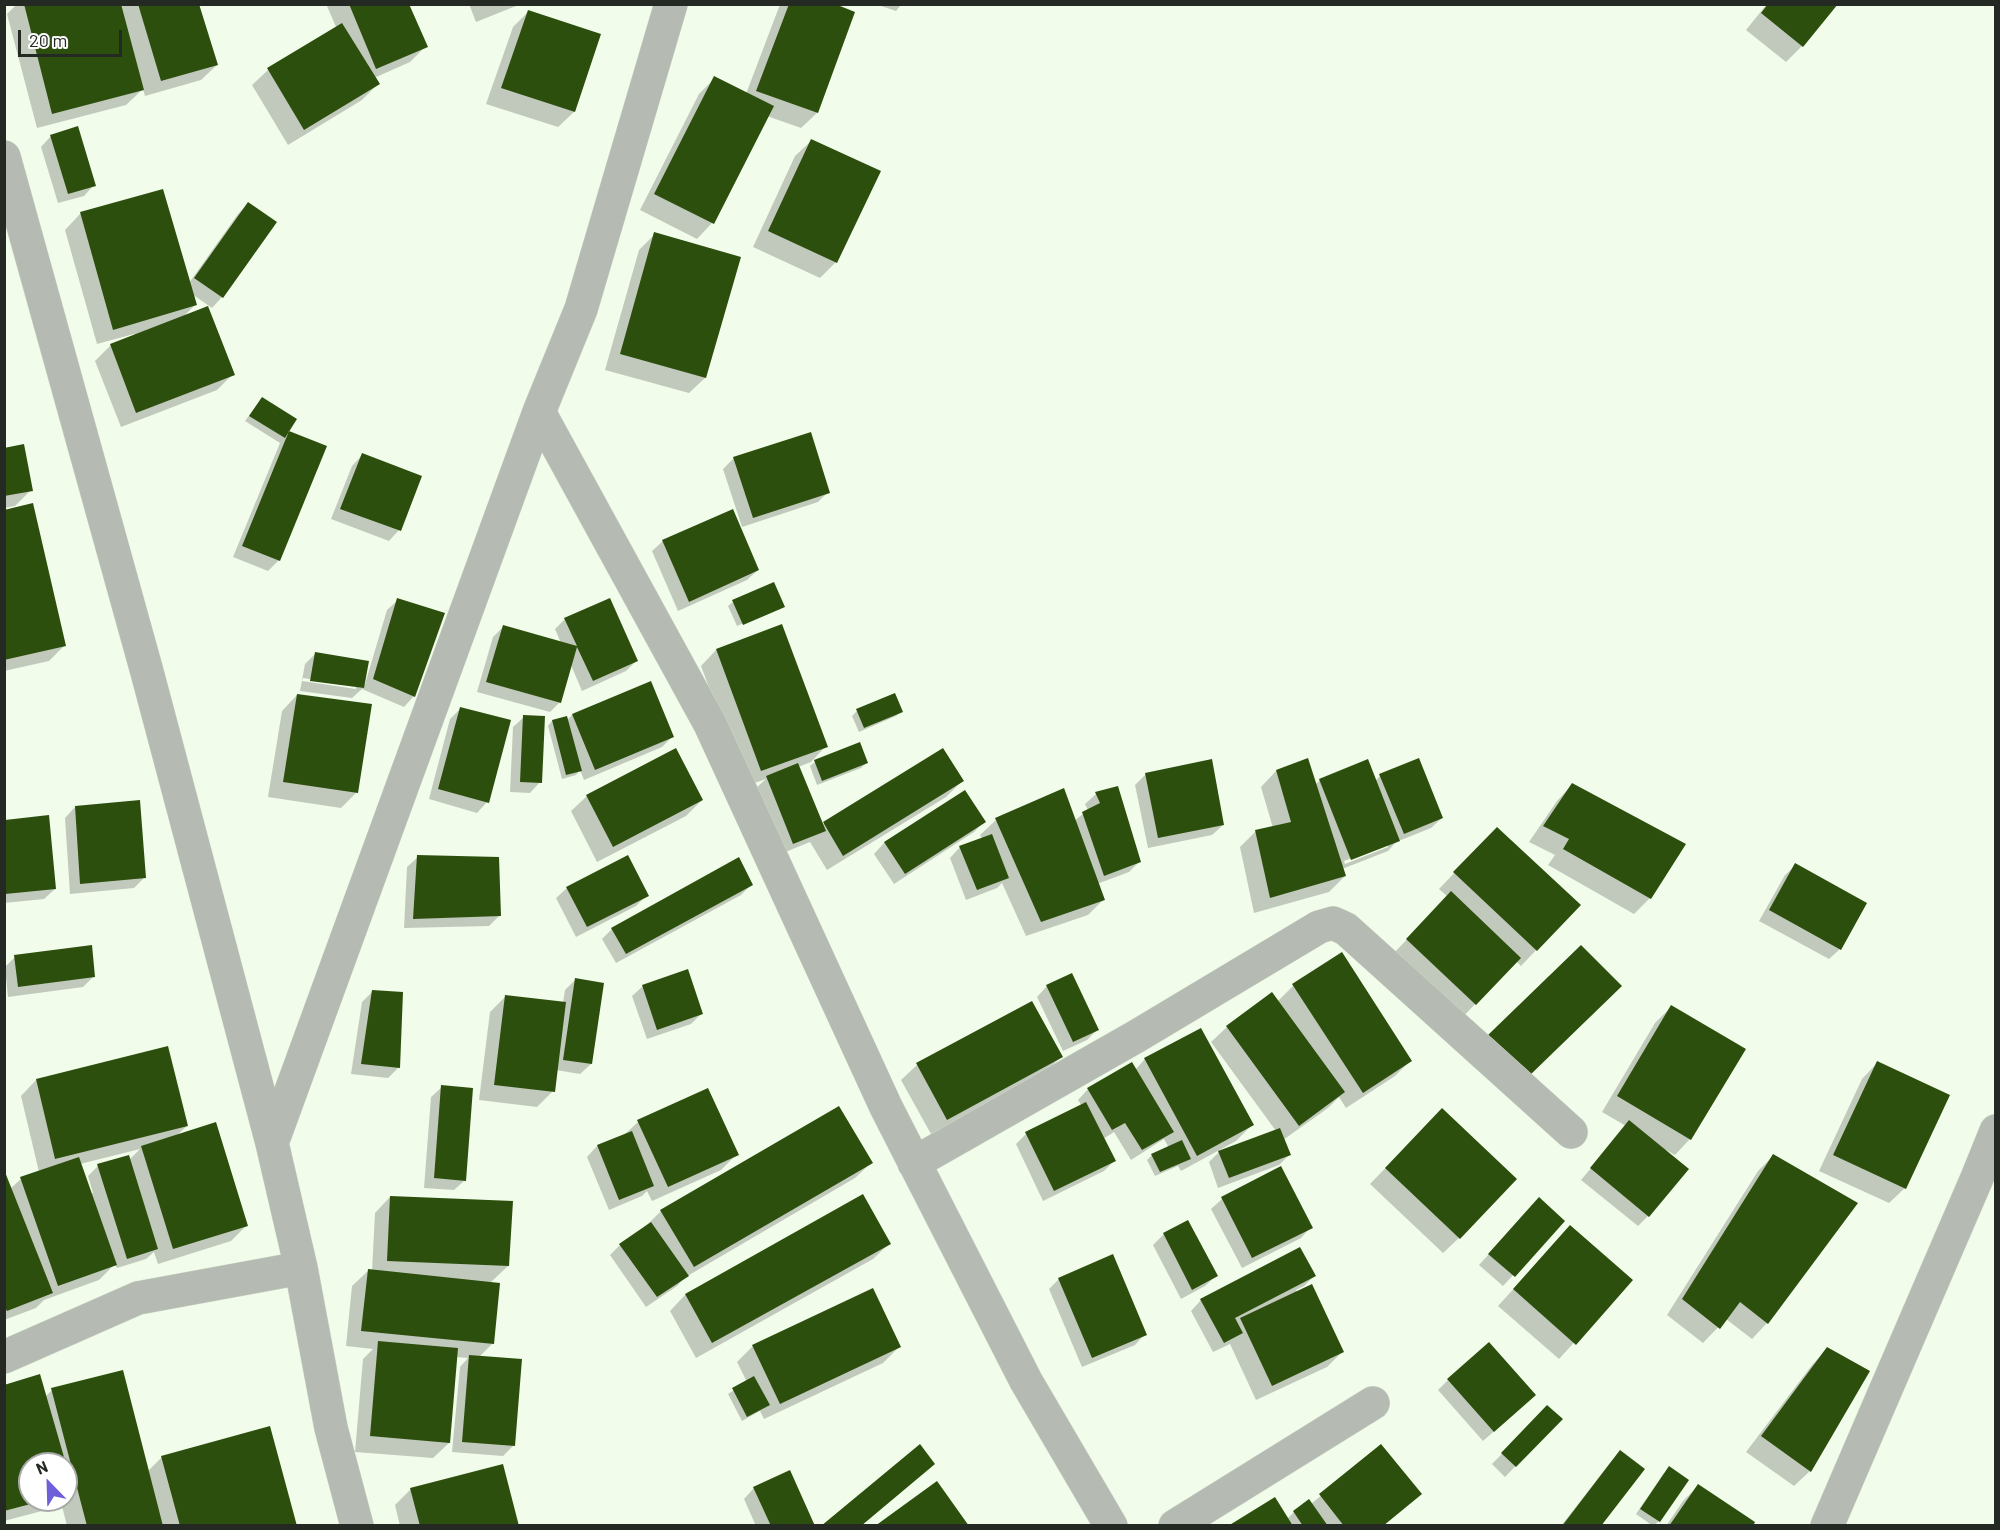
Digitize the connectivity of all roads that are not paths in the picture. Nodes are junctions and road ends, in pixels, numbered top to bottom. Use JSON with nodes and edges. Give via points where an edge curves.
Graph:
{"nodes":[{"id":1,"x":671,"y":4,"type":"edge"},
{"id":2,"x":4,"y":157,"type":"edge"},
{"id":3,"x":539,"y":412,"type":"junction"},
{"id":4,"x":1995,"y":1131,"type":"edge"},
{"id":5,"x":1571,"y":1132,"type":"dead end"},
{"id":6,"x":273,"y":1143,"type":"junction"},
{"id":7,"x":914,"y":1163,"type":"junction"},
{"id":8,"x":1986,"y":1185,"type":"edge"},
{"id":9,"x":301,"y":1268,"type":"junction"},
{"id":10,"x":4,"y":1357,"type":"edge"},
{"id":11,"x":1373,"y":1403,"type":"dead end"},
{"id":12,"x":357,"y":1526,"type":"edge"},
{"id":13,"x":1111,"y":1526,"type":"edge"},
{"id":14,"x":1175,"y":1526,"type":"edge"},
{"id":15,"x":1827,"y":1526,"type":"edge"}],
"edges":[{"from":1,"to":3,"type":"street","via":[[581,309]]},
{"from":2,"to":6,"type":"street"},
{"from":3,"to":6,"type":"street"},
{"from":3,"to":7,"type":"street","via":[[710,724]]},
{"from":4,"to":8,"type":"street"},
{"from":5,"to":7,"type":"street","via":[[1346,928],[1333,923],[1319,927]]},
{"from":6,"to":9,"type":"street"},
{"from":7,"to":13,"type":"street","via":[[1026,1381]]},
{"from":8,"to":15,"type":"street"},
{"from":9,"to":10,"type":"street","via":[[138,1298]]},
{"from":9,"to":12,"type":"street","via":[[331,1428]]},
{"from":11,"to":14,"type":"street"}]}
